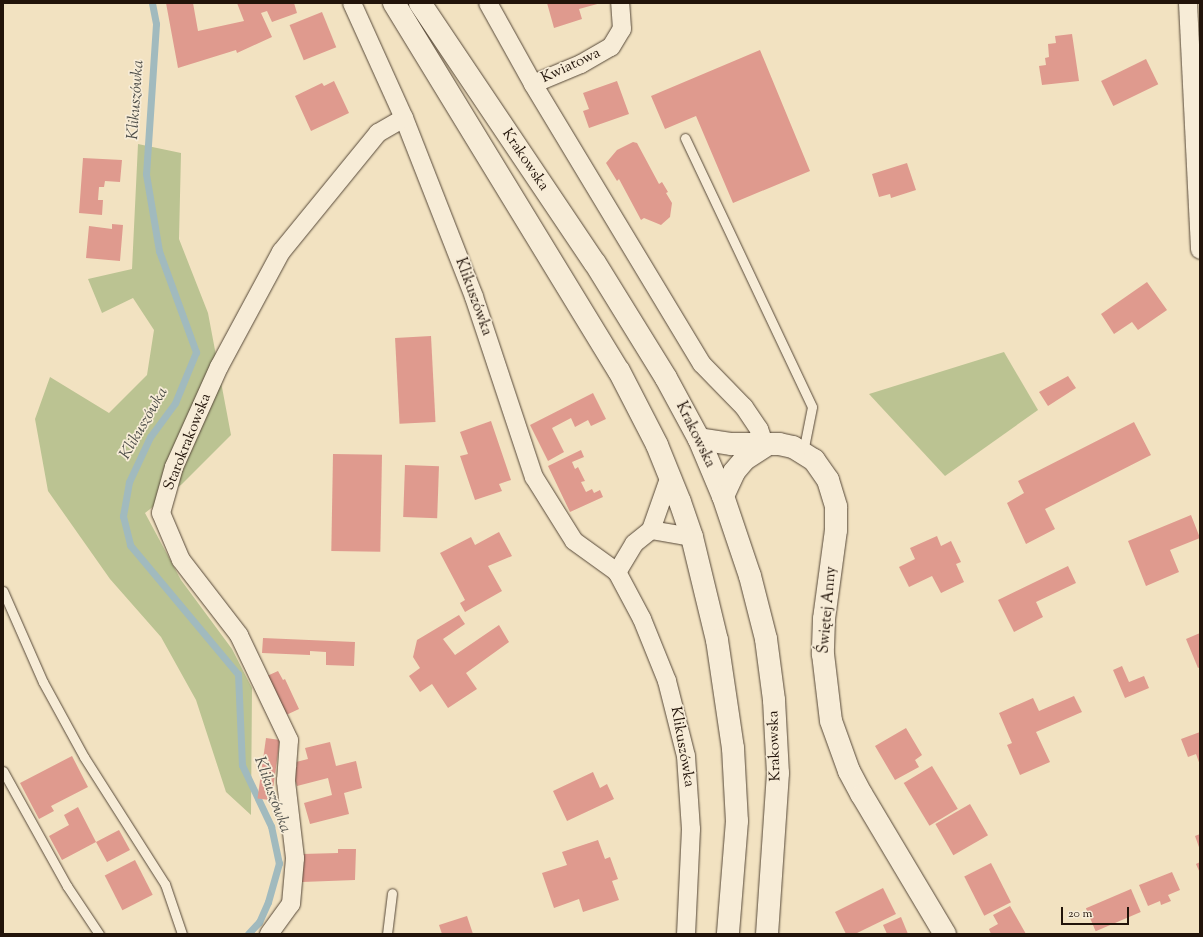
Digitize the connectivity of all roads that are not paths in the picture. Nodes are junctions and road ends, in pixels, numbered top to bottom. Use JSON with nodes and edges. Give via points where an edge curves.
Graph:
{"nodes":[{"id":1,"x":352,"y":3,"type":"edge"},
{"id":2,"x":394,"y":3,"type":"edge"},
{"id":3,"x":420,"y":3,"type":"edge"},
{"id":4,"x":488,"y":3,"type":"edge"},
{"id":5,"x":620,"y":3,"type":"edge"},
{"id":6,"x":1188,"y":3,"type":"edge"},
{"id":7,"x":532,"y":84,"type":"junction"},
{"id":8,"x":404,"y":118,"type":"junction"},
{"id":9,"x":685,"y":138,"type":"dead end"},
{"id":10,"x":1198,"y":175,"type":"edge"},
{"id":11,"x":1200,"y":250,"type":"edge"},
{"id":12,"x":699,"y":439,"type":"junction"},
{"id":13,"x":765,"y":446,"type":"junction"},
{"id":14,"x":803,"y":452,"type":"junction"},
{"id":15,"x":670,"y":476,"type":"junction"},
{"id":16,"x":723,"y":496,"type":"junction"},
{"id":17,"x":650,"y":530,"type":"junction"},
{"id":18,"x":692,"y":537,"type":"junction"},
{"id":19,"x":617,"y":572,"type":"junction"},
{"id":20,"x":3,"y":592,"type":"edge"},
{"id":21,"x":3,"y":771,"type":"edge"},
{"id":22,"x":392,"y":893,"type":"dead end"},
{"id":23,"x":99,"y":934,"type":"edge"},
{"id":24,"x":182,"y":934,"type":"edge"},
{"id":25,"x":269,"y":934,"type":"edge"},
{"id":26,"x":387,"y":934,"type":"edge"},
{"id":27,"x":686,"y":934,"type":"edge"},
{"id":28,"x":728,"y":934,"type":"edge"},
{"id":29,"x":767,"y":934,"type":"edge"},
{"id":30,"x":945,"y":934,"type":"edge"}],
"edges":[{"from":1,"to":8,"type":"street","name":"Klikuszówka"},
{"from":2,"to":15,"type":"main road","name":"Krakowska","via":[[615,364]]},
{"from":3,"to":12,"type":"main road","name":"Krakowska","via":[[595,263],[666,378]]},
{"from":4,"to":7,"type":"street"},
{"from":5,"to":7,"type":"street","name":"Kwiatowa","via":[[622,29],[610,47],[581,64]]},
{"from":6,"to":10,"type":"street"},
{"from":7,"to":13,"type":"street","via":[[702,364],[744,407],[759,429]]},
{"from":8,"to":19,"type":"street","name":"Klikuszówka","via":[[474,297],[534,477],[574,541]]},
{"from":8,"to":25,"type":"street","name":"Starokrakowska","via":[[378,133],[281,252],[218,367],[174,467],[161,513],[181,560],[239,635],[289,740],[286,781],[295,858],[291,904]]},
{"from":9,"to":14,"type":"lane","via":[[812,407]]},
{"from":10,"to":11,"type":"street"},
{"from":12,"to":13,"type":"main road","name":"Świętej Anny"},
{"from":12,"to":16,"type":"main road","name":"Krakowska"},
{"from":13,"to":14,"type":"main road","name":"Świętej Anny","via":[[779,444]]},
{"from":13,"to":16,"type":"main road","via":[[744,459],[734,472]]},
{"from":14,"to":30,"type":"main road","name":"Świętej Anny","via":[[822,469],[833,491],[836,507],[836,530],[823,641],[826,691],[835,736],[862,795]]},
{"from":15,"to":17,"type":"street"},
{"from":15,"to":18,"type":"main road","name":"Krakowska"},
{"from":16,"to":29,"type":"main road","name":"Krakowska","via":[[750,576],[766,639],[774,700],[777,780]]},
{"from":17,"to":18,"type":"street"},
{"from":17,"to":19,"type":"street","via":[[634,544]]},
{"from":18,"to":28,"type":"main road","name":"Krakowska","via":[[724,679],[733,748],[737,821]]},
{"from":19,"to":27,"type":"street","name":"Klikuszówka","via":[[642,619],[667,681],[686,756],[691,829]]},
{"from":20,"to":24,"type":"lane","via":[[43,682],[84,757],[165,884]]},
{"from":21,"to":23,"type":"lane","via":[[67,886]]},
{"from":22,"to":26,"type":"lane"}]}
